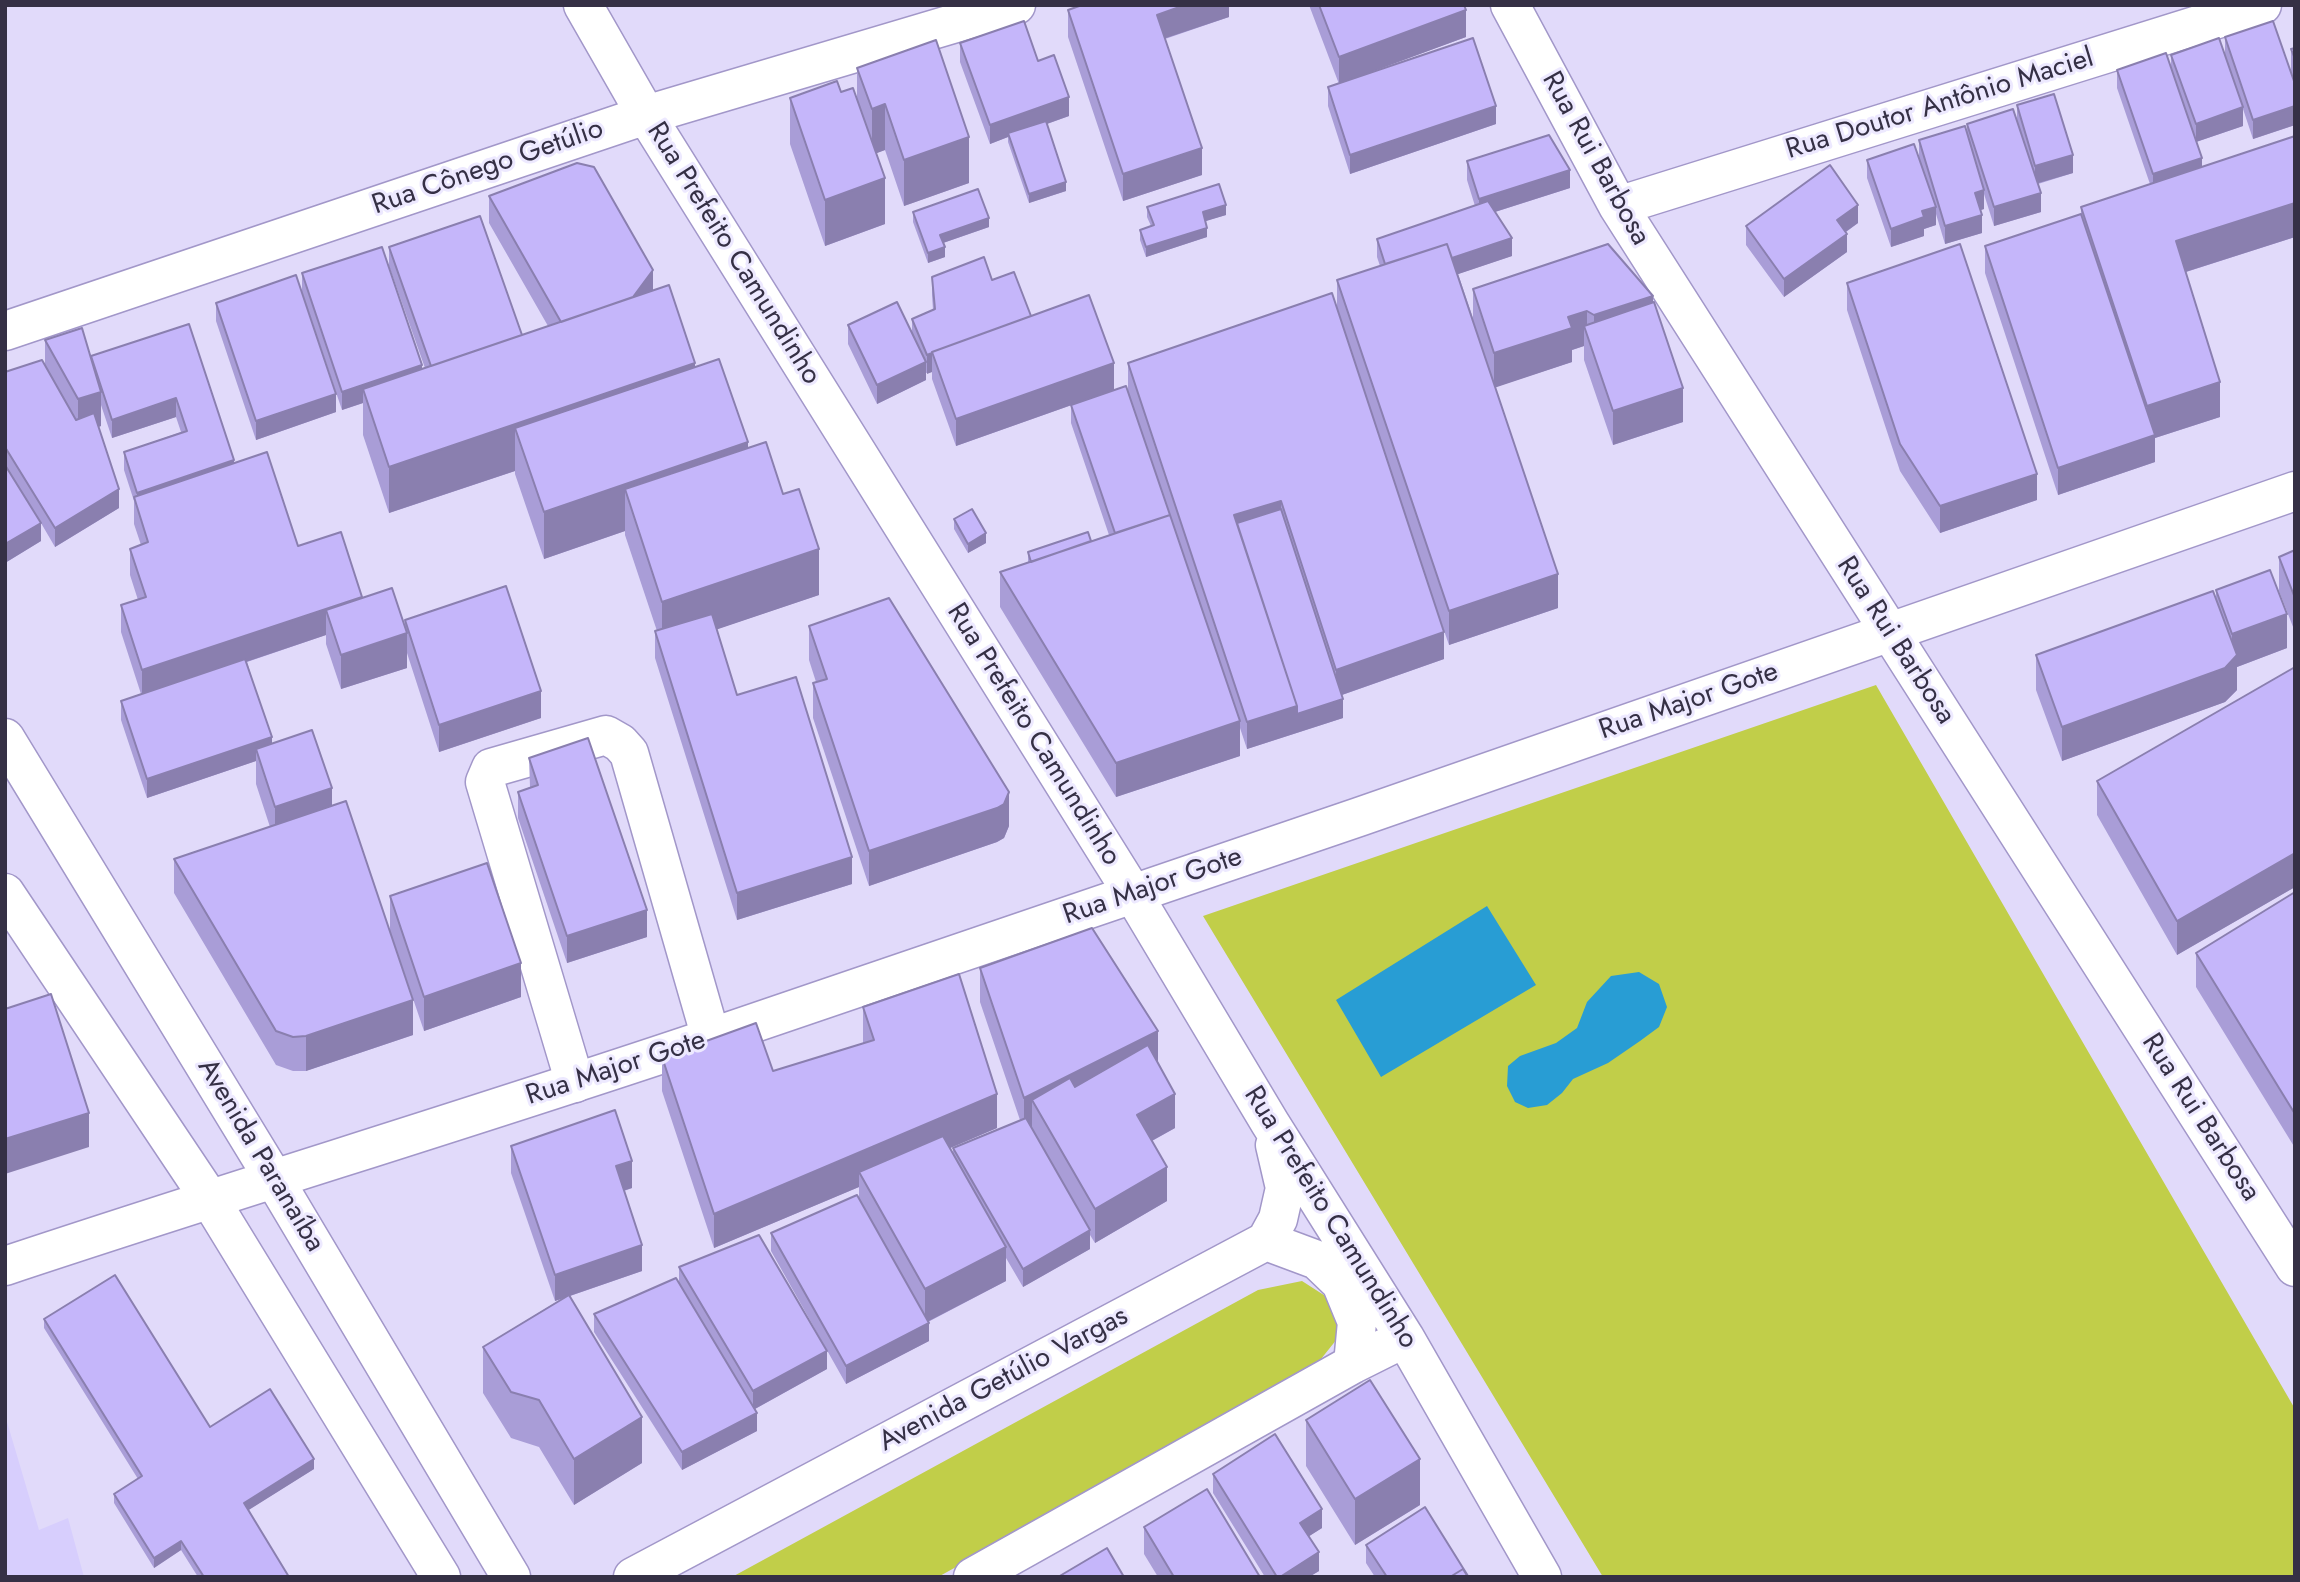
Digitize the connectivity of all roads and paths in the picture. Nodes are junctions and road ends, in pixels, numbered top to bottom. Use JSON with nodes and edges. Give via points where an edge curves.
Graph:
{"nodes":[{"id":1,"x":583,"y":5,"type":"edge"},
{"id":2,"x":1016,"y":5,"type":"edge"},
{"id":3,"x":1510,"y":5,"type":"edge"},
{"id":4,"x":2262,"y":5,"type":"edge"},
{"id":5,"x":646,"y":115,"type":"junction"},
{"id":6,"x":1618,"y":206,"type":"junction"},
{"id":7,"x":5,"y":331,"type":"edge"},
{"id":8,"x":2295,"y":491,"type":"edge"},
{"id":9,"x":1890,"y":633,"type":"junction"},
{"id":10,"x":5,"y":738,"type":"edge"},
{"id":11,"x":5,"y":893,"type":"edge"},
{"id":12,"x":1133,"y":894,"type":"junction"},
{"id":13,"x":711,"y":1038,"type":"junction"},
{"id":14,"x":575,"y":1083,"type":"junction"},
{"id":15,"x":1270,"y":1123,"type":"junction"},
{"id":16,"x":274,"y":1179,"type":"junction"},
{"id":17,"x":209,"y":1198,"type":"junction"},
{"id":18,"x":1266,"y":1241,"type":"junction"},
{"id":19,"x":5,"y":1266,"type":"edge"},
{"id":20,"x":2295,"y":1267,"type":"edge"},
{"id":21,"x":1405,"y":1338,"type":"junction"},
{"id":22,"x":1353,"y":1364,"type":"junction"},
{"id":23,"x":441,"y":1577,"type":"edge"},
{"id":24,"x":511,"y":1577,"type":"edge"},
{"id":25,"x":633,"y":1577,"type":"edge"},
{"id":26,"x":973,"y":1577,"type":"edge"},
{"id":27,"x":1542,"y":1577,"type":"edge"}],
"edges":[{"from":1,"to":5,"type":"street","name":"Rua Prefeito Camundinho"},
{"from":2,"to":5,"type":"street","name":"Rua Cônego Getúlio"},
{"from":3,"to":6,"type":"street","name":"Rua Rui Barbosa"},
{"from":4,"to":6,"type":"street","name":"Rua Doutor Antônio Maciel"},
{"from":5,"to":7,"type":"street","name":"Rua Cônego Getúlio"},
{"from":5,"to":12,"type":"street","name":"Rua Prefeito Camundinho"},
{"from":6,"to":9,"type":"street","name":"Rua Rui Barbosa"},
{"from":8,"to":9,"type":"street","name":"Rua Major Gote"},
{"from":9,"to":12,"type":"street","name":"Rua Major Gote"},
{"from":9,"to":20,"type":"street","name":"Rua Rui Barbosa"},
{"from":10,"to":16,"type":"street","name":"Avenida Paranaíba"},
{"from":11,"to":17,"type":"street"},
{"from":12,"to":13,"type":"street","name":"Rua Major Gote"},
{"from":12,"to":15,"type":"street","name":"Rua Prefeito Camundinho"},
{"from":13,"to":14,"type":"street","name":"Rua Major Gote"},
{"from":13,"to":14,"type":"street","via":[[629,753],[607,735],[491,768],[485,782]]},
{"from":14,"to":16,"type":"street","name":"Rua Major Gote"},
{"from":15,"to":18,"type":"street","via":[[1285,1188],[1278,1219]]},
{"from":15,"to":21,"type":"street","name":"Rua Prefeito Camundinho"},
{"from":16,"to":17,"type":"street","name":"Rua Major Gote"},
{"from":16,"to":24,"type":"street","name":"Avenida Paranaíba"},
{"from":17,"to":19,"type":"street","name":"Rua Major Gote"},
{"from":17,"to":23,"type":"street"},
{"from":18,"to":22,"type":"street","via":[[1317,1260],[1341,1283],[1357,1322]]},
{"from":18,"to":25,"type":"street","name":"Avenida Getúlio Vargas"},
{"from":21,"to":22,"type":"street"},
{"from":21,"to":27,"type":"street","name":"Rua Prefeito Camundinho"},
{"from":22,"to":26,"type":"street"}]}
